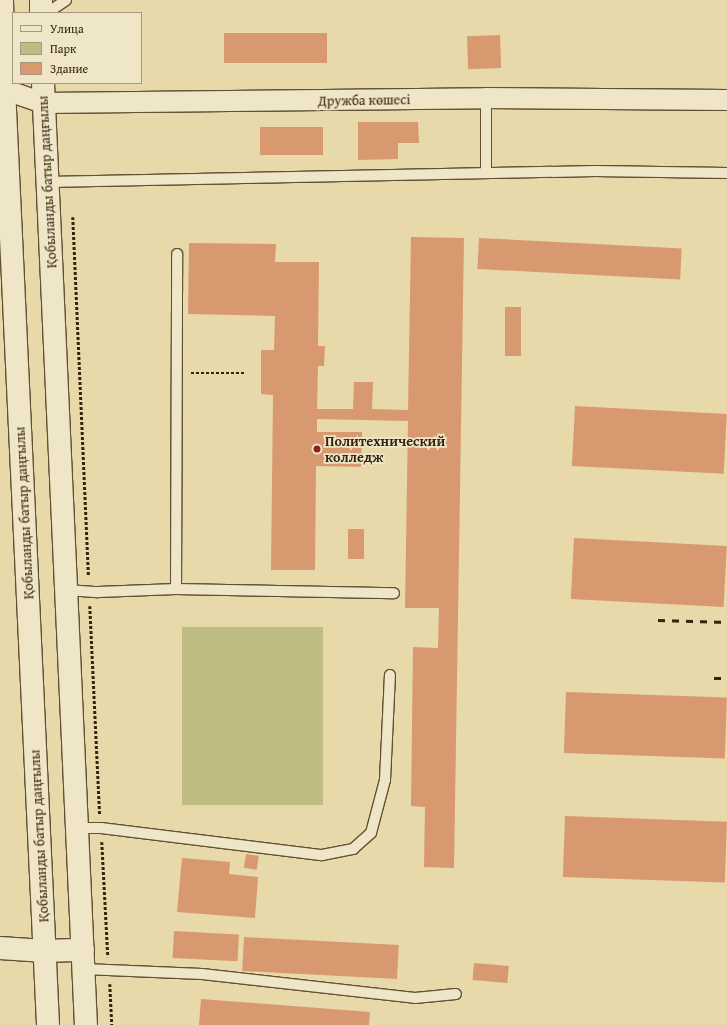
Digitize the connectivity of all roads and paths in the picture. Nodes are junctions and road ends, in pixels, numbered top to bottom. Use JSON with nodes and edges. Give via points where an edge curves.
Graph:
{"nodes":[{"id":1,"x":2,"y":0,"type":"edge"},
{"id":2,"x":41,"y":0,"type":"edge"},
{"id":3,"x":66,"y":0,"type":"edge"},
{"id":4,"x":41,"y":12,"type":"edge"},
{"id":5,"x":48,"y":12,"type":"edge"},
{"id":6,"x":2,"y":88,"type":"edge"},
{"id":7,"x":43,"y":93,"type":"edge"},
{"id":8,"x":486,"y":98,"type":"junction"},
{"id":9,"x":727,"y":100,"type":"edge"},
{"id":10,"x":486,"y":173,"type":"junction"},
{"id":11,"x":727,"y":173,"type":"edge"},
{"id":12,"x":47,"y":182,"type":"junction"},
{"id":13,"x":73,"y":217,"type":"dead end"},
{"id":14,"x":177,"y":254,"type":"dead end"},
{"id":15,"x":244,"y":373,"type":"dead end"},
{"id":16,"x":177,"y":374,"type":"junction"},
{"id":17,"x":176,"y":589,"type":"junction"},
{"id":18,"x":67,"y":590,"type":"junction"},
{"id":19,"x":90,"y":592,"type":"junction"},
{"id":20,"x":394,"y":593,"type":"dead end"},
{"id":21,"x":390,"y":675,"type":"dead end"},
{"id":22,"x":78,"y":828,"type":"junction"},
{"id":23,"x":101,"y":828,"type":"junction"},
{"id":24,"x":0,"y":948,"type":"edge"},
{"id":25,"x":44,"y":951,"type":"junction"},
{"id":26,"x":83,"y":960,"type":"junction"},
{"id":27,"x":109,"y":969,"type":"junction"},
{"id":28,"x":456,"y":994,"type":"dead end"},
{"id":29,"x":48,"y":1025,"type":"edge"},
{"id":30,"x":86,"y":1025,"type":"edge"},
{"id":31,"x":112,"y":1025,"type":"edge"}],
"edges":[{"from":1,"to":6,"type":"main road","name":"Қобыланды батыр даңғылы"},
{"from":2,"to":4,"type":"main road"},
{"from":3,"to":5,"type":"lane"},
{"from":6,"to":7,"type":"street","name":"Дружба көшесі"},
{"from":6,"to":25,"type":"main road","name":"Қобыланды батыр даңғылы"},
{"from":7,"to":8,"type":"street","name":"Дружба көшесі"},
{"from":7,"to":12,"type":"main road","name":"Қобыланды батыр даңғылы"},
{"from":8,"to":9,"type":"street","name":"Дружба көшесі"},
{"from":8,"to":10,"type":"lane"},
{"from":10,"to":11,"type":"lane"},
{"from":10,"to":12,"type":"lane"},
{"from":12,"to":18,"type":"main road","name":"Қобыланды батыр даңғылы"},
{"from":13,"to":19,"type":"path"},
{"from":14,"to":16,"type":"lane"},
{"from":15,"to":16,"type":"path"},
{"from":16,"to":17,"type":"lane"},
{"from":17,"to":19,"type":"lane"},
{"from":17,"to":20,"type":"lane"},
{"from":18,"to":19,"type":"lane"},
{"from":18,"to":22,"type":"main road","name":"Қобыланды батыр даңғылы"},
{"from":19,"to":23,"type":"path"},
{"from":21,"to":23,"type":"lane","via":[[384,780],[372,833],[353,849],[322,855]]},
{"from":22,"to":23,"type":"lane"},
{"from":22,"to":26,"type":"main road","name":"Қобыланды батыр даңғылы"},
{"from":23,"to":27,"type":"path"},
{"from":24,"to":25,"type":"main road"},
{"from":25,"to":26,"type":"main road"},
{"from":25,"to":29,"type":"main road","name":"Қобыланды батыр даңғылы"},
{"from":26,"to":27,"type":"lane"},
{"from":26,"to":30,"type":"main road","name":"Қобыланды батыр даңғылы"},
{"from":27,"to":28,"type":"lane","via":[[202,974],[415,998]]},
{"from":27,"to":31,"type":"path"}]}
